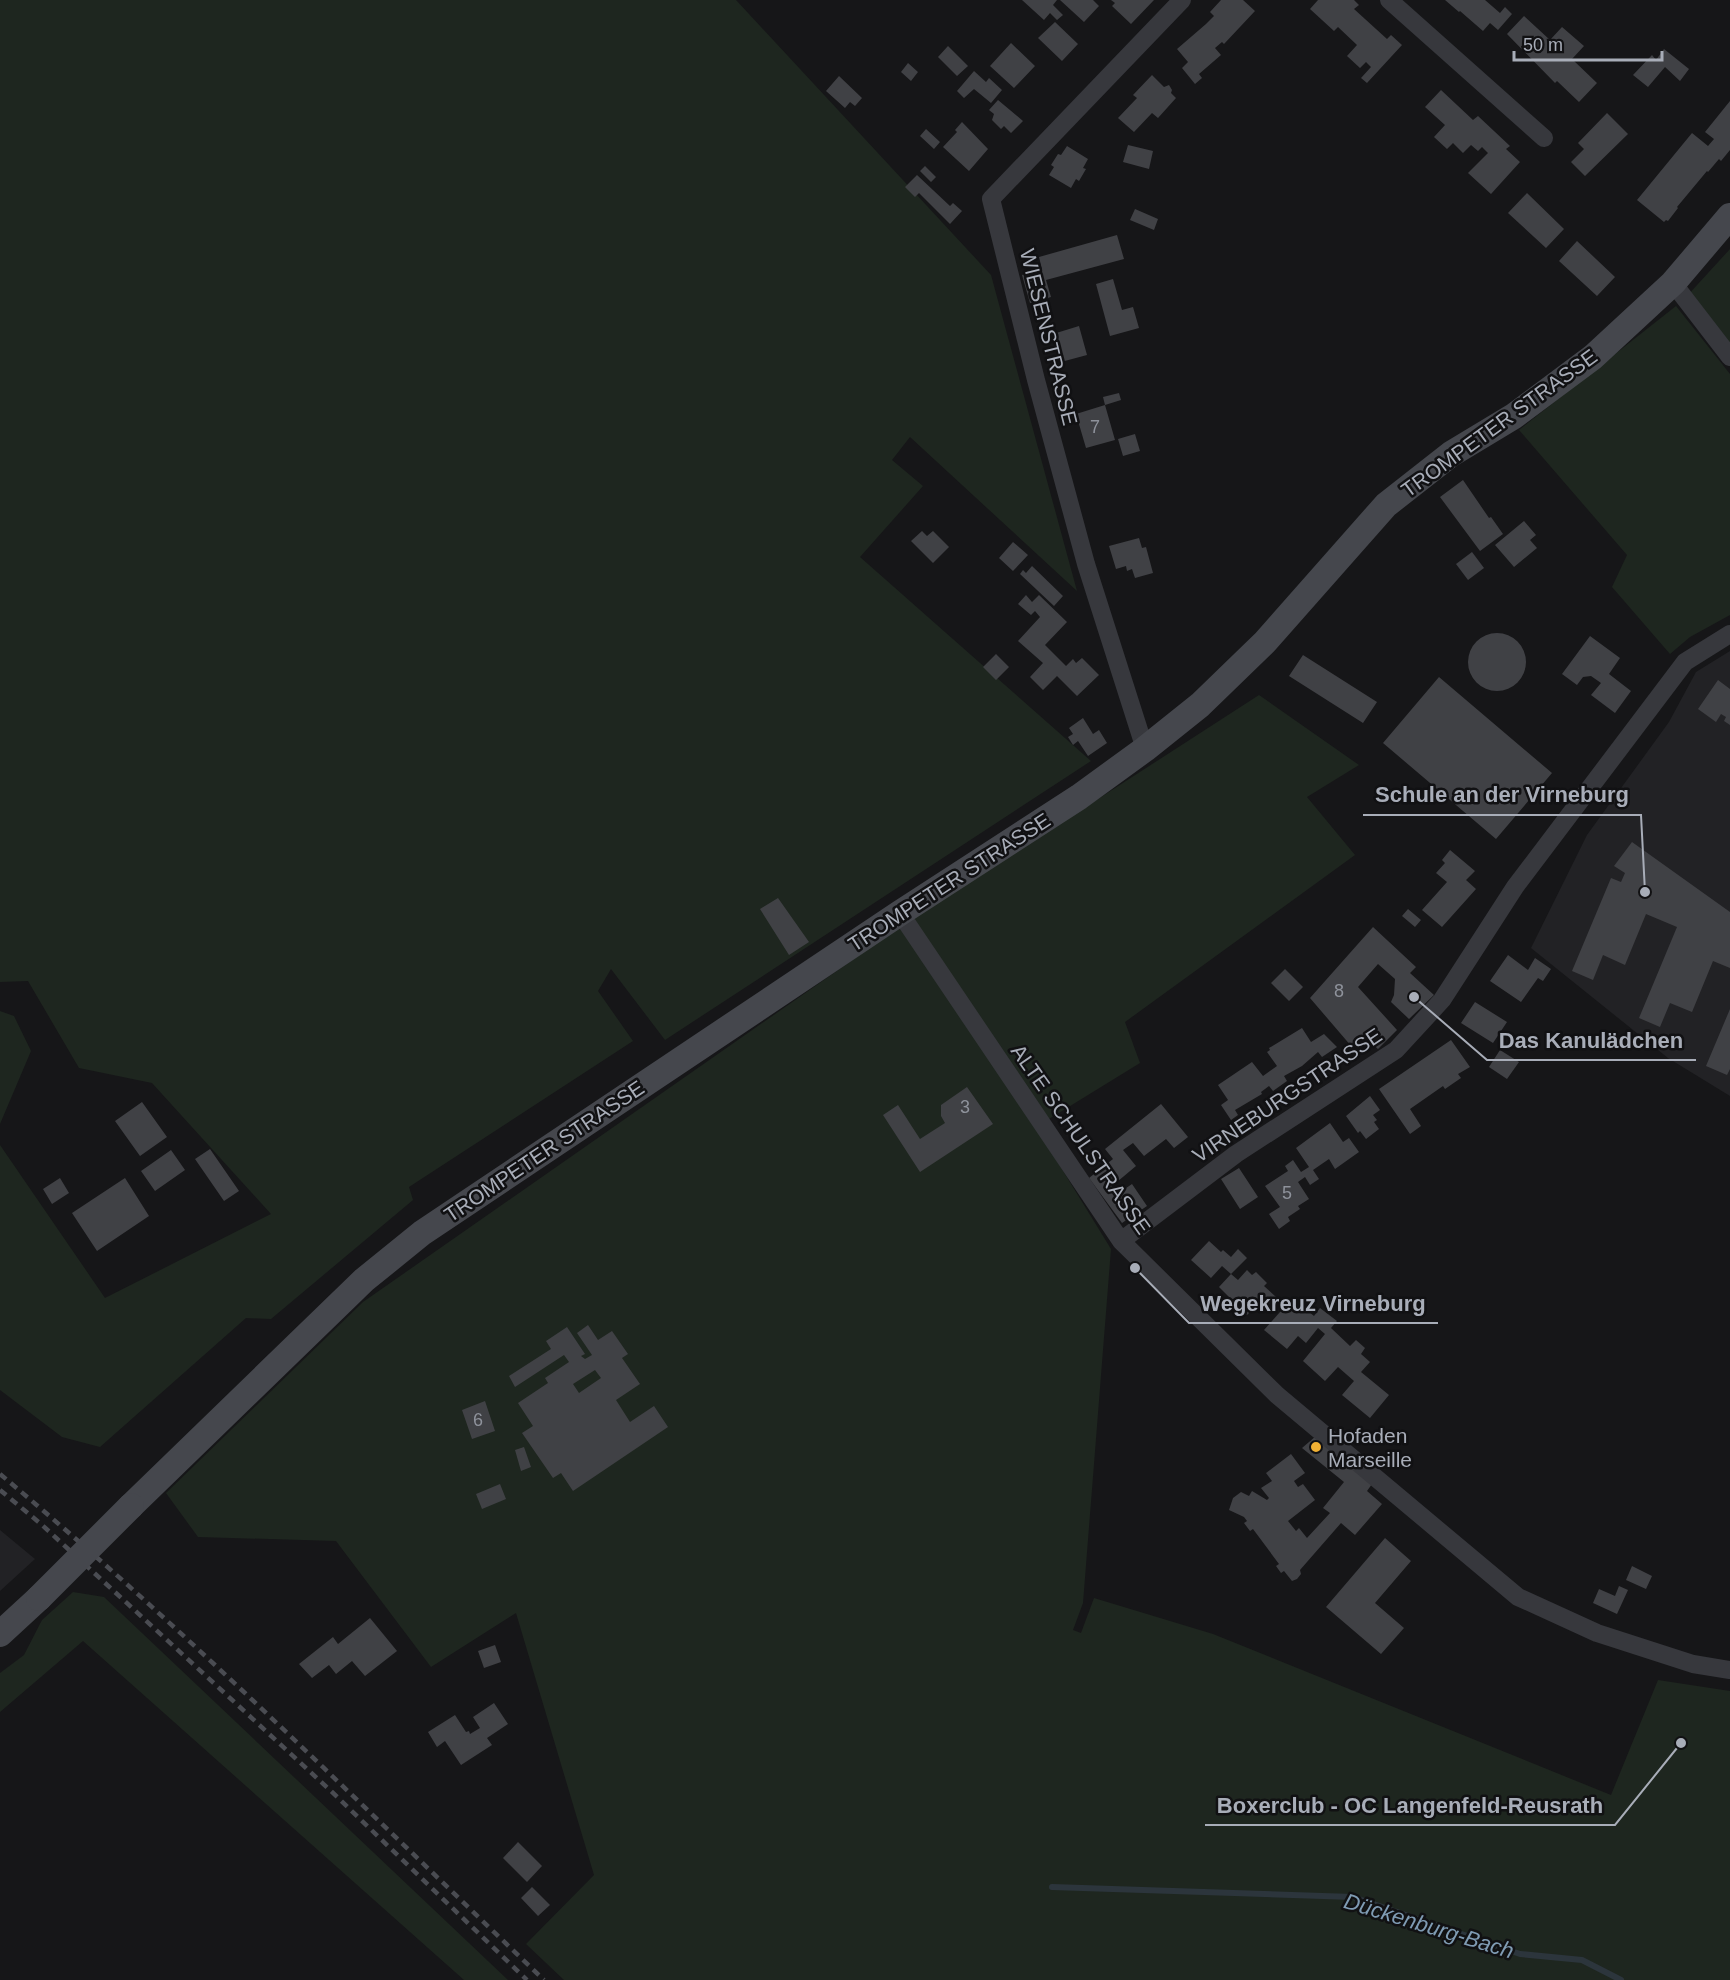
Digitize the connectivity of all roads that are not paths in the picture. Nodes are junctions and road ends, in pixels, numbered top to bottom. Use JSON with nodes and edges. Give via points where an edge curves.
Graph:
{"nodes":[{"id":1,"x":1182,"y":0,"type":"edge"},
{"id":2,"x":1389,"y":0,"type":"edge"},
{"id":3,"x":1544,"y":138,"type":"dead end"},
{"id":4,"x":1730,"y":216,"type":"edge"},
{"id":5,"x":1673,"y":283,"type":"junction"},
{"id":6,"x":1730,"y":357,"type":"edge"},
{"id":7,"x":1730,"y":634,"type":"edge"},
{"id":8,"x":1145,"y":749,"type":"junction"},
{"id":9,"x":900,"y":913,"type":"junction"},
{"id":10,"x":1121,"y":1241,"type":"junction"},
{"id":11,"x":0,"y":1634,"type":"edge"},
{"id":12,"x":1730,"y":1670,"type":"edge"}],
"edges":[{"from":1,"to":8,"type":"street","name":"WIESENSTRASSE","via":[[991,199],[1086,564]]},
{"from":2,"to":3,"type":"street"},
{"from":4,"to":5,"type":"main road","name":"TROMPETER STRASSE"},
{"from":5,"to":6,"type":"street"},
{"from":5,"to":8,"type":"main road","name":"TROMPETER STRASSE","via":[[1593,357],[1514,416],[1451,454],[1386,505],[1265,642],[1200,705]]},
{"from":7,"to":10,"type":"street","name":"VIRNEBURGSTRASSE","via":[[1685,662],[1515,887],[1442,1000],[1396,1050],[1236,1154]]},
{"from":8,"to":9,"type":"main road","name":"TROMPETER STRASSE","via":[[1079,797]]},
{"from":9,"to":10,"type":"street","name":"ALTE SCHULSTRASSE"},
{"from":9,"to":11,"type":"main road","name":"TROMPETER STRASSE","bridge":true,"via":[[422,1233],[364,1280]]},
{"from":10,"to":12,"type":"street","name":"ALTE SCHULSTRASSE","via":[[1277,1395],[1518,1597],[1597,1633],[1693,1664]]}]}
